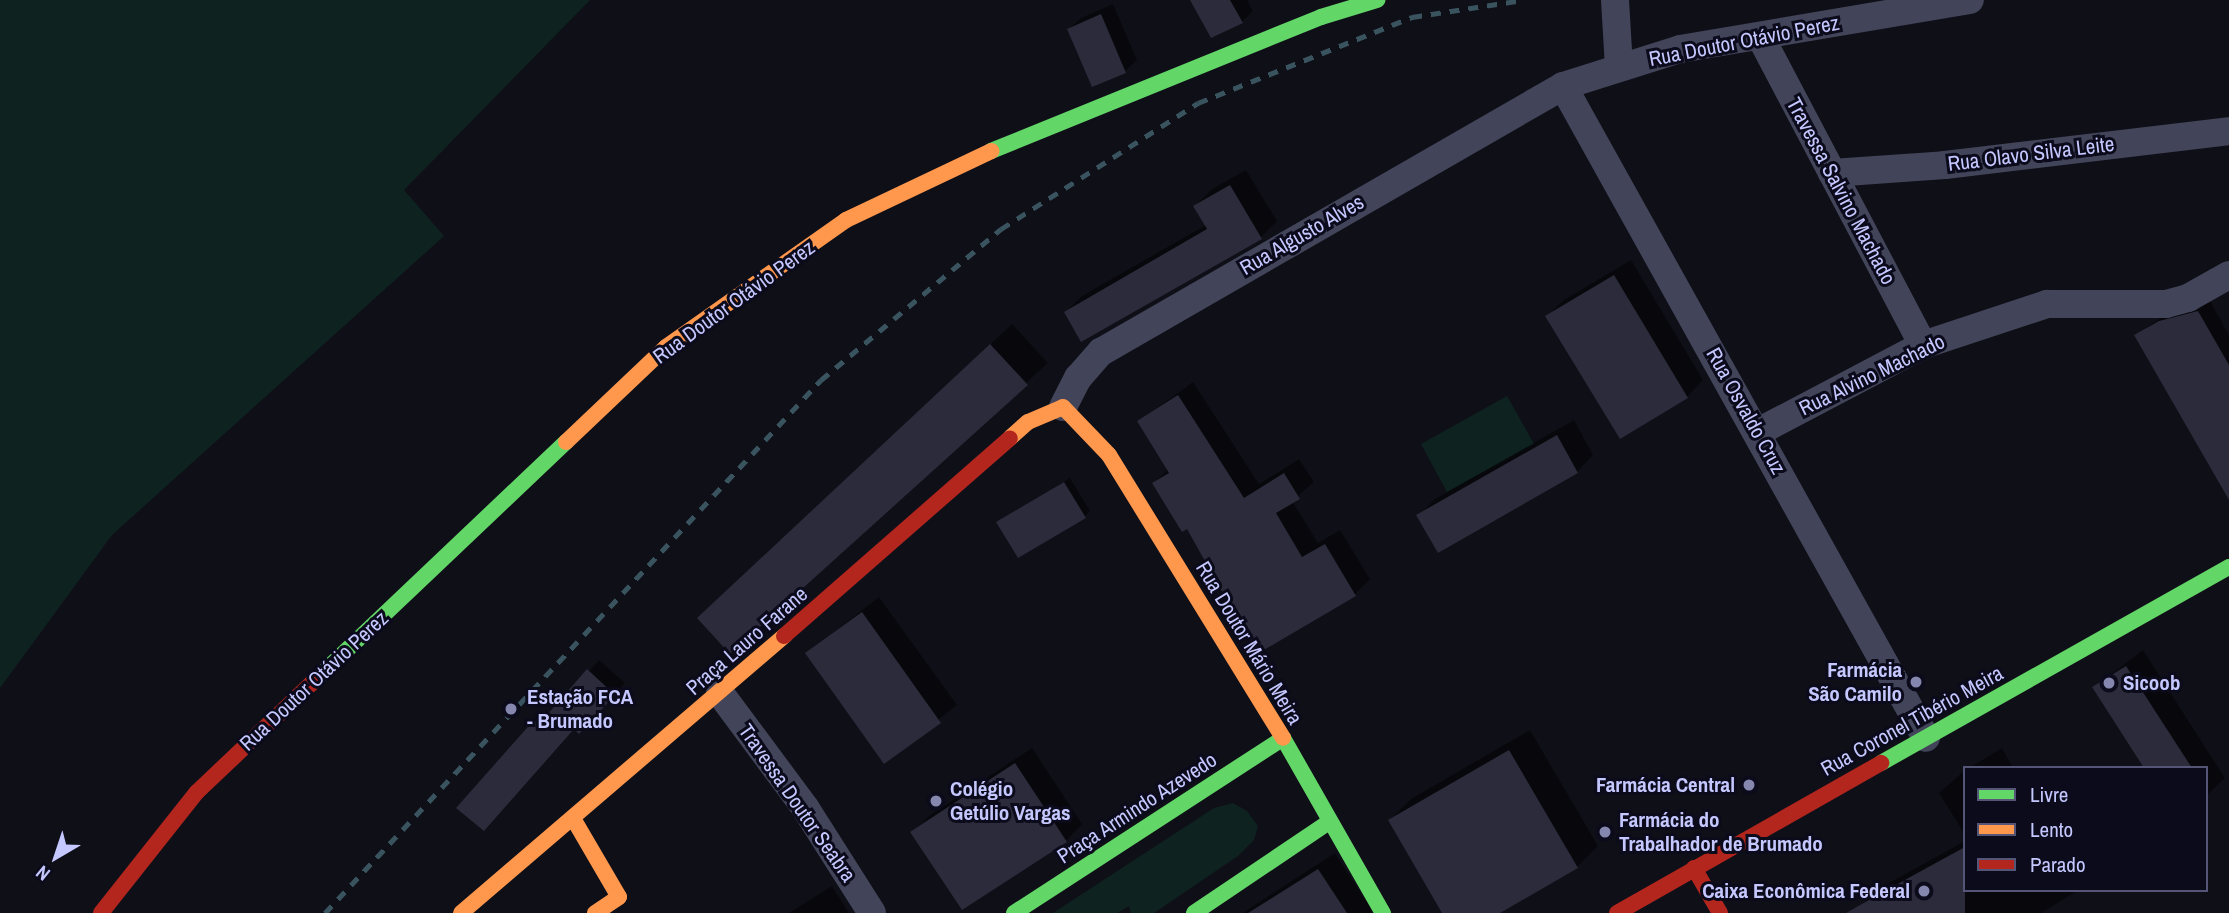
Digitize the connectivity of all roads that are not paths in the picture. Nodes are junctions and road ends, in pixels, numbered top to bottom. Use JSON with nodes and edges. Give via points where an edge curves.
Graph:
{"nodes":[{"id":1,"x":1377,"y":0,"type":"edge"},
{"id":2,"x":1615,"y":0,"type":"edge"},
{"id":3,"x":1970,"y":0,"type":"edge"},
{"id":4,"x":1760,"y":36,"type":"junction"},
{"id":5,"x":1619,"y":67,"type":"junction"},
{"id":6,"x":1563,"y":86,"type":"junction"},
{"id":7,"x":2229,"y":131,"type":"edge"},
{"id":8,"x":1832,"y":173,"type":"junction"},
{"id":9,"x":2229,"y":275,"type":"edge"},
{"id":10,"x":1923,"y":345,"type":"junction"},
{"id":11,"x":1063,"y":407,"type":"junction"},
{"id":12,"x":1758,"y":432,"type":"junction"},
{"id":13,"x":2229,"y":567,"type":"edge"},
{"id":14,"x":720,"y":693,"type":"junction"},
{"id":15,"x":1283,"y":738,"type":"junction"},
{"id":16,"x":1927,"y":738,"type":"junction"},
{"id":17,"x":574,"y":820,"type":"junction"},
{"id":18,"x":1329,"y":822,"type":"junction"},
{"id":19,"x":1694,"y":868,"type":"junction"},
{"id":20,"x":624,"y":905,"type":"edge"},
{"id":21,"x":101,"y":913,"type":"edge"},
{"id":22,"x":461,"y":913,"type":"edge"},
{"id":23,"x":595,"y":913,"type":"edge"},
{"id":24,"x":872,"y":913,"type":"edge"},
{"id":25,"x":1014,"y":913,"type":"edge"},
{"id":26,"x":1194,"y":913,"type":"edge"},
{"id":27,"x":1383,"y":913,"type":"edge"},
{"id":28,"x":1616,"y":913,"type":"edge"},
{"id":29,"x":1720,"y":913,"type":"edge"}],
"edges":[{"from":1,"to":21,"type":"main road","name":"Rua Doutor Otávio Perez","via":[[1321,17],[950,169],[846,220],[666,347],[197,792]]},
{"from":2,"to":5,"type":"street"},
{"from":3,"to":4,"type":"street","name":"Rua Doutor Otávio Perez"},
{"from":4,"to":5,"type":"street","name":"Rua Doutor Otávio Perez","via":[[1679,49]]},
{"from":4,"to":8,"type":"street","name":"Travessa Salvino Machado"},
{"from":5,"to":6,"type":"street","name":"Rua Doutor Otávio Perez"},
{"from":6,"to":11,"type":"street","name":"Rua Algusto Alves","via":[[1101,352],[1078,378]]},
{"from":6,"to":12,"type":"street","name":"Rua Osvaldo Cruz"},
{"from":7,"to":8,"type":"street","name":"Rua Olavo Silva Leite","via":[[1945,165]]},
{"from":8,"to":10,"type":"street","name":"Travessa Salvino Machado"},
{"from":9,"to":10,"type":"street","name":"Rua Alvino Machado","via":[[2188,298],[2166,304],[2047,304]]},
{"from":10,"to":12,"type":"street","name":"Rua Alvino Machado"},
{"from":11,"to":14,"type":"main road","name":"Praça Lauro Farane","via":[[1028,422]]},
{"from":11,"to":15,"type":"main road","name":"Rua Doutor Mário Meira","via":[[1110,455]]},
{"from":12,"to":16,"type":"street","name":"Rua Osvaldo Cruz"},
{"from":13,"to":16,"type":"main road","name":"Rua Coronel Tibério Meira"},
{"from":14,"to":17,"type":"main road","name":"Praça Lauro Farane"},
{"from":14,"to":24,"type":"street","name":"Travessa Doutor Seabra","via":[[806,809]]},
{"from":15,"to":18,"type":"main road","name":"Rua Doutor Mário Meira"},
{"from":15,"to":25,"type":"main road","name":"Praça Armindo Azevedo"},
{"from":16,"to":19,"type":"main road","name":"Rua Coronel Tibério Meira"},
{"from":17,"to":20,"type":"main road"},
{"from":17,"to":22,"type":"main road","name":"Praça Lauro Farane"},
{"from":18,"to":26,"type":"main road"},
{"from":18,"to":27,"type":"main road","name":"Rua Doutor Mário Meira"},
{"from":19,"to":28,"type":"main road","name":"Rua Coronel Tibério Meira"},
{"from":19,"to":29,"type":"main road"},
{"from":20,"to":23,"type":"main road"}]}
